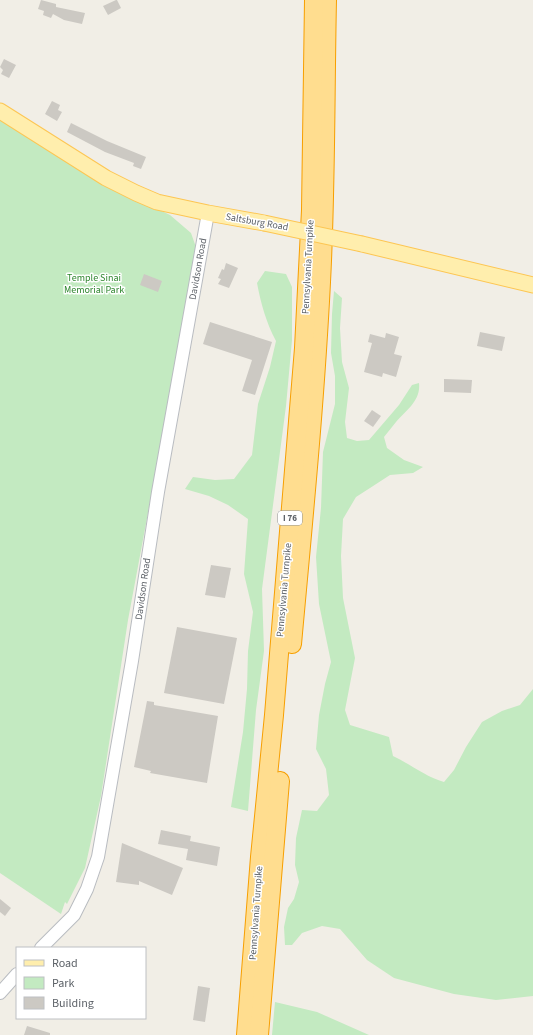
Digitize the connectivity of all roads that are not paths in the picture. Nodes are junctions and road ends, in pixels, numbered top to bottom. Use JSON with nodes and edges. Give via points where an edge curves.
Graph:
{"nodes":[{"id":1,"x":314,"y":0,"type":"edge"},
{"id":2,"x":327,"y":0,"type":"edge"},
{"id":3,"x":0,"y":111,"type":"edge"},
{"id":4,"x":208,"y":213,"type":"junction"},
{"id":5,"x":533,"y":285,"type":"edge"},
{"id":6,"x":43,"y":947,"type":"edge"},
{"id":7,"x":16,"y":975,"type":"edge"},
{"id":8,"x":0,"y":993,"type":"edge"},
{"id":9,"x":246,"y":1035,"type":"edge"},
{"id":10,"x":259,"y":1035,"type":"edge"}],
"edges":[{"from":1,"to":9,"type":"highway","name":"Pennsylvania Turnpike","number":"I 76","via":[[311,210],[304,341]]},
{"from":2,"to":10,"type":"highway","name":"Pennsylvania Turnpike","number":"I 76","via":[[324,212],[317,352]]},
{"from":3,"to":4,"type":"main road","name":"Saltsburg Road","via":[[106,178],[130,190],[157,202]]},
{"from":4,"to":5,"type":"main road","name":"Saltsburg Road","bridge":true,"via":[[362,244]]},
{"from":4,"to":6,"type":"street","name":"Davidson Road","via":[[158,492],[98,857],[87,889],[74,915]]},
{"from":7,"to":8,"type":"street"}]}
